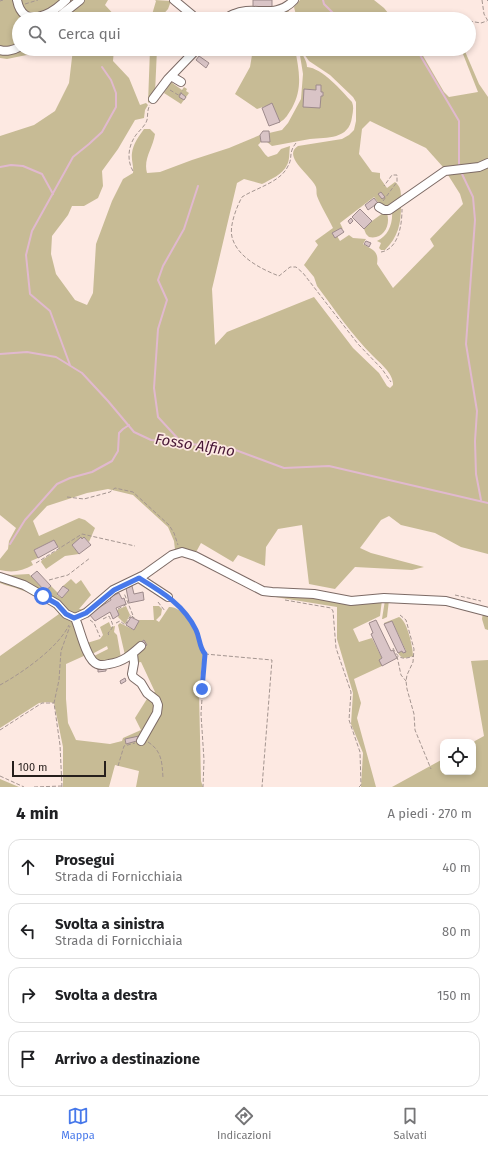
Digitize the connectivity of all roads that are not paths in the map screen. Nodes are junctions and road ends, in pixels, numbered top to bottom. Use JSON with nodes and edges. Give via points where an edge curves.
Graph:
{"nodes":[{"id":1,"x":66,"y":0,"type":"edge"},
{"id":2,"x":80,"y":0,"type":"edge"},
{"id":3,"x":174,"y":0,"type":"edge"},
{"id":4,"x":294,"y":0,"type":"edge"},
{"id":5,"x":52,"y":12,"type":"edge"},
{"id":6,"x":65,"y":12,"type":"edge"},
{"id":7,"x":189,"y":12,"type":"edge"},
{"id":8,"x":238,"y":12,"type":"edge"},
{"id":9,"x":0,"y":50,"type":"edge"},
{"id":10,"x":12,"y":50,"type":"edge"},
{"id":11,"x":190,"y":56,"type":"edge"},
{"id":12,"x":171,"y":76,"type":"junction"},
{"id":13,"x":182,"y":86,"type":"road end"},
{"id":14,"x":153,"y":99,"type":"road end"},
{"id":15,"x":488,"y":163,"type":"edge"},
{"id":16,"x":379,"y":207,"type":"road end"},
{"id":17,"x":0,"y":577,"type":"edge"},
{"id":18,"x":139,"y":578,"type":"junction"},
{"id":19,"x":168,"y":597,"type":"road end"},
{"id":20,"x":488,"y":612,"type":"edge"},
{"id":21,"x":73,"y":619,"type":"junction"},
{"id":22,"x":141,"y":646,"type":"dead end"},
{"id":23,"x":133,"y":654,"type":"junction"},
{"id":24,"x":142,"y":739,"type":"road end"}],
"edges":[{"from":1,"to":5,"type":"street"},
{"from":2,"to":6,"type":"street"},
{"from":3,"to":7,"type":"street"},
{"from":4,"to":8,"type":"street","via":[[278,10]]},
{"from":9,"to":10,"type":"street"},
{"from":11,"to":12,"type":"street"},
{"from":12,"to":13,"type":"street"},
{"from":12,"to":14,"type":"street"},
{"from":15,"to":16,"type":"street","via":[[479,167],[445,171],[389,210]]},
{"from":17,"to":21,"type":"street","via":[[24,585],[57,604]]},
{"from":18,"to":19,"type":"street"},
{"from":18,"to":20,"type":"street","via":[[182,552],[195,556],[263,591],[314,594],[351,601],[384,598],[446,601]]},
{"from":18,"to":21,"type":"street","via":[[114,590],[86,613]]},
{"from":21,"to":23,"type":"street","via":[[90,659],[96,664],[118,663]]},
{"from":22,"to":23,"type":"street"},
{"from":23,"to":24,"type":"street","via":[[133,677],[158,705],[157,713]]}]}
